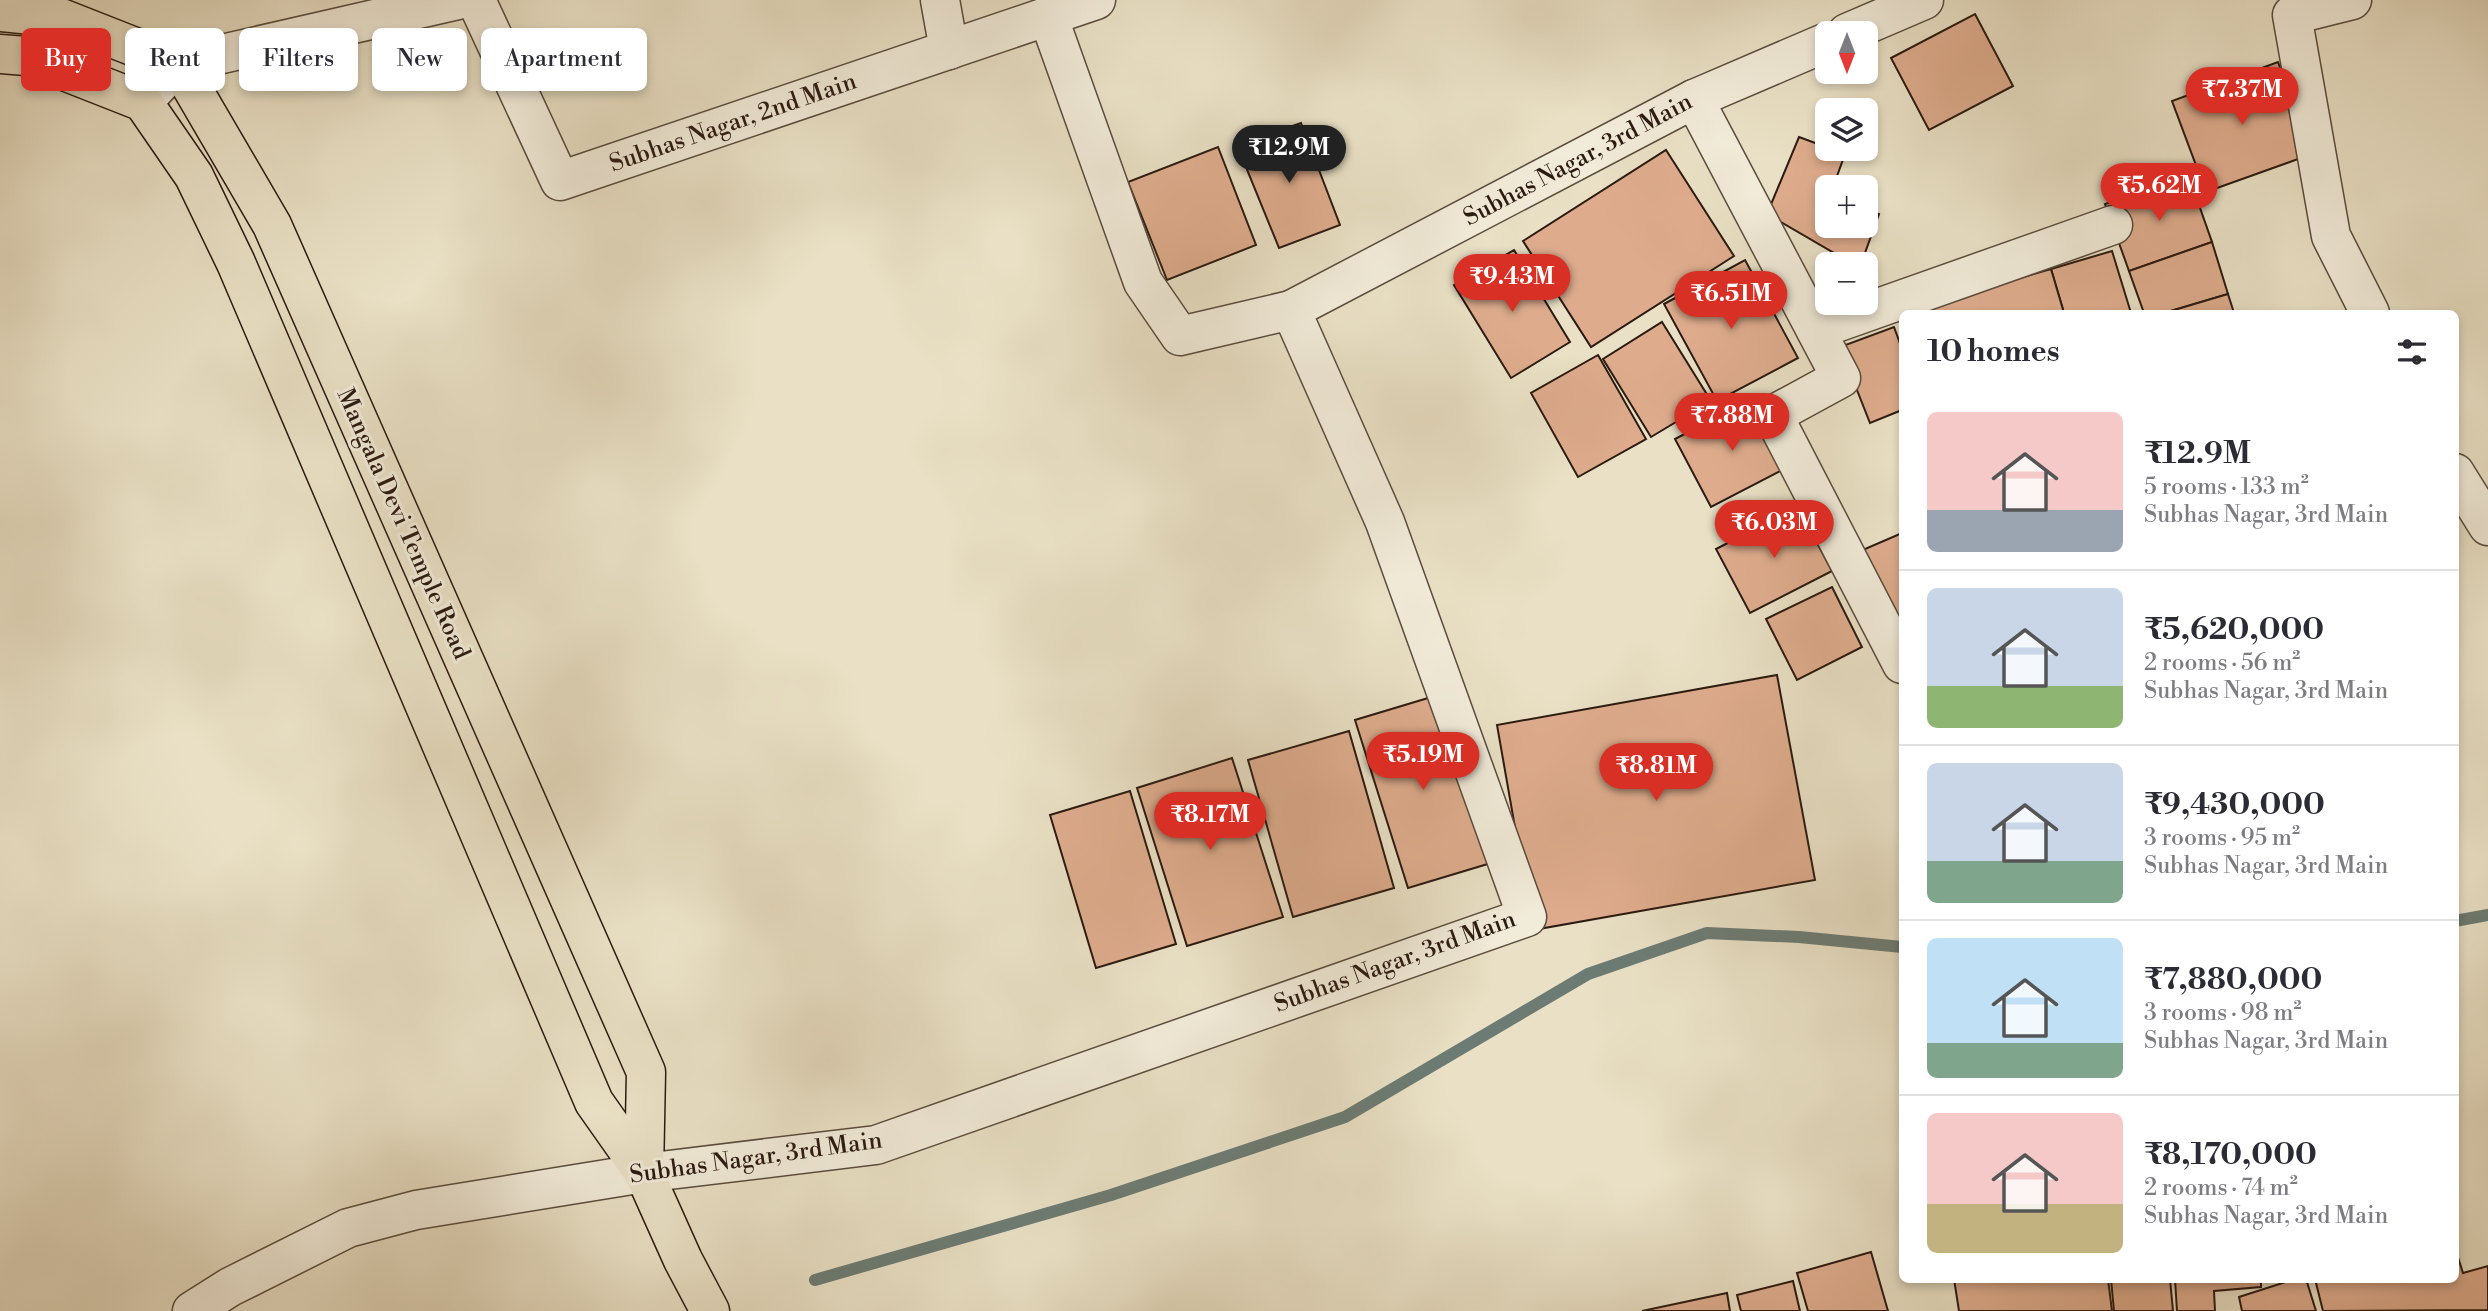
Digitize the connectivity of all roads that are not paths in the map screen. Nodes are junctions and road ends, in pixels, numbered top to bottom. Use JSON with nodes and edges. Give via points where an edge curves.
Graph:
{"nodes":[{"id":1,"x":458,"y":0,"type":"edge"},
{"id":2,"x":475,"y":0,"type":"edge"},
{"id":3,"x":940,"y":0,"type":"edge"},
{"id":4,"x":1096,"y":0,"type":"edge"},
{"id":5,"x":1924,"y":0,"type":"edge"},
{"id":6,"x":2352,"y":0,"type":"edge"},
{"id":7,"x":0,"y":12,"type":"edge"},
{"id":8,"x":1048,"y":16,"type":"junction"},
{"id":9,"x":1875,"y":21,"type":"edge"},
{"id":10,"x":125,"y":43,"type":"edge"},
{"id":11,"x":1815,"y":47,"type":"edge"},
{"id":12,"x":949,"y":50,"type":"junction"},
{"id":13,"x":225,"y":53,"type":"edge"},
{"id":14,"x":0,"y":54,"type":"edge"},
{"id":15,"x":153,"y":91,"type":"edge"},
{"id":16,"x":194,"y":91,"type":"edge"},
{"id":17,"x":1694,"y":99,"type":"junction"},
{"id":18,"x":143,"y":102,"type":"junction"},
{"id":19,"x":2113,"y":225,"type":"dead end"},
{"id":20,"x":1291,"y":310,"type":"junction"},
{"id":21,"x":2368,"y":310,"type":"edge"},
{"id":22,"x":1816,"y":331,"type":"junction"},
{"id":23,"x":2459,"y":479,"type":"edge"},
{"id":24,"x":2488,"y":526,"type":"edge"},
{"id":25,"x":1899,"y":658,"type":"edge"},
{"id":26,"x":644,"y":1173,"type":"junction"},
{"id":27,"x":192,"y":1311,"type":"edge"},
{"id":28,"x":710,"y":1311,"type":"edge"}],
"edges":[{"from":1,"to":13,"type":"street"},
{"from":2,"to":12,"type":"street","name":"Subhas Nagar, 2nd Main","via":[[560,181]]},
{"from":3,"to":12,"type":"street"},
{"from":4,"to":8,"type":"street","name":"Subhas Nagar, 2nd Main"},
{"from":5,"to":9,"type":"street"},
{"from":6,"to":21,"type":"street","via":[[2292,15],[2331,236]]},
{"from":7,"to":10,"type":"main road","via":[[61,18]]},
{"from":8,"to":12,"type":"street","name":"Subhas Nagar, 2nd Main"},
{"from":8,"to":20,"type":"street","via":[[1143,282],[1180,337]]},
{"from":11,"to":17,"type":"street","name":"Subhas Nagar, 3rd Main"},
{"from":14,"to":18,"type":"main road","via":[[26,56]]},
{"from":15,"to":18,"type":"street"},
{"from":16,"to":26,"type":"main road","name":"Mangala Devi Temple Road","via":[[272,225],[646,1072]]},
{"from":17,"to":20,"type":"street","name":"Subhas Nagar, 3rd Main"},
{"from":17,"to":22,"type":"street"},
{"from":18,"to":26,"type":"main road","name":"Mangala Devi Temple Road","via":[[194,176],[236,263],[594,1102]]},
{"from":19,"to":22,"type":"street"},
{"from":20,"to":26,"type":"street","name":"Subhas Nagar, 3rd Main","via":[[1385,522],[1527,917],[876,1145]]},
{"from":22,"to":25,"type":"street","via":[[1841,378],[1773,415]]},
{"from":23,"to":24,"type":"street"},
{"from":26,"to":27,"type":"street","name":"Subhas Nagar, 3rd Main","via":[[416,1210],[348,1228]]},
{"from":26,"to":28,"type":"main road","name":"Mangala Devi Temple Road"}]}
